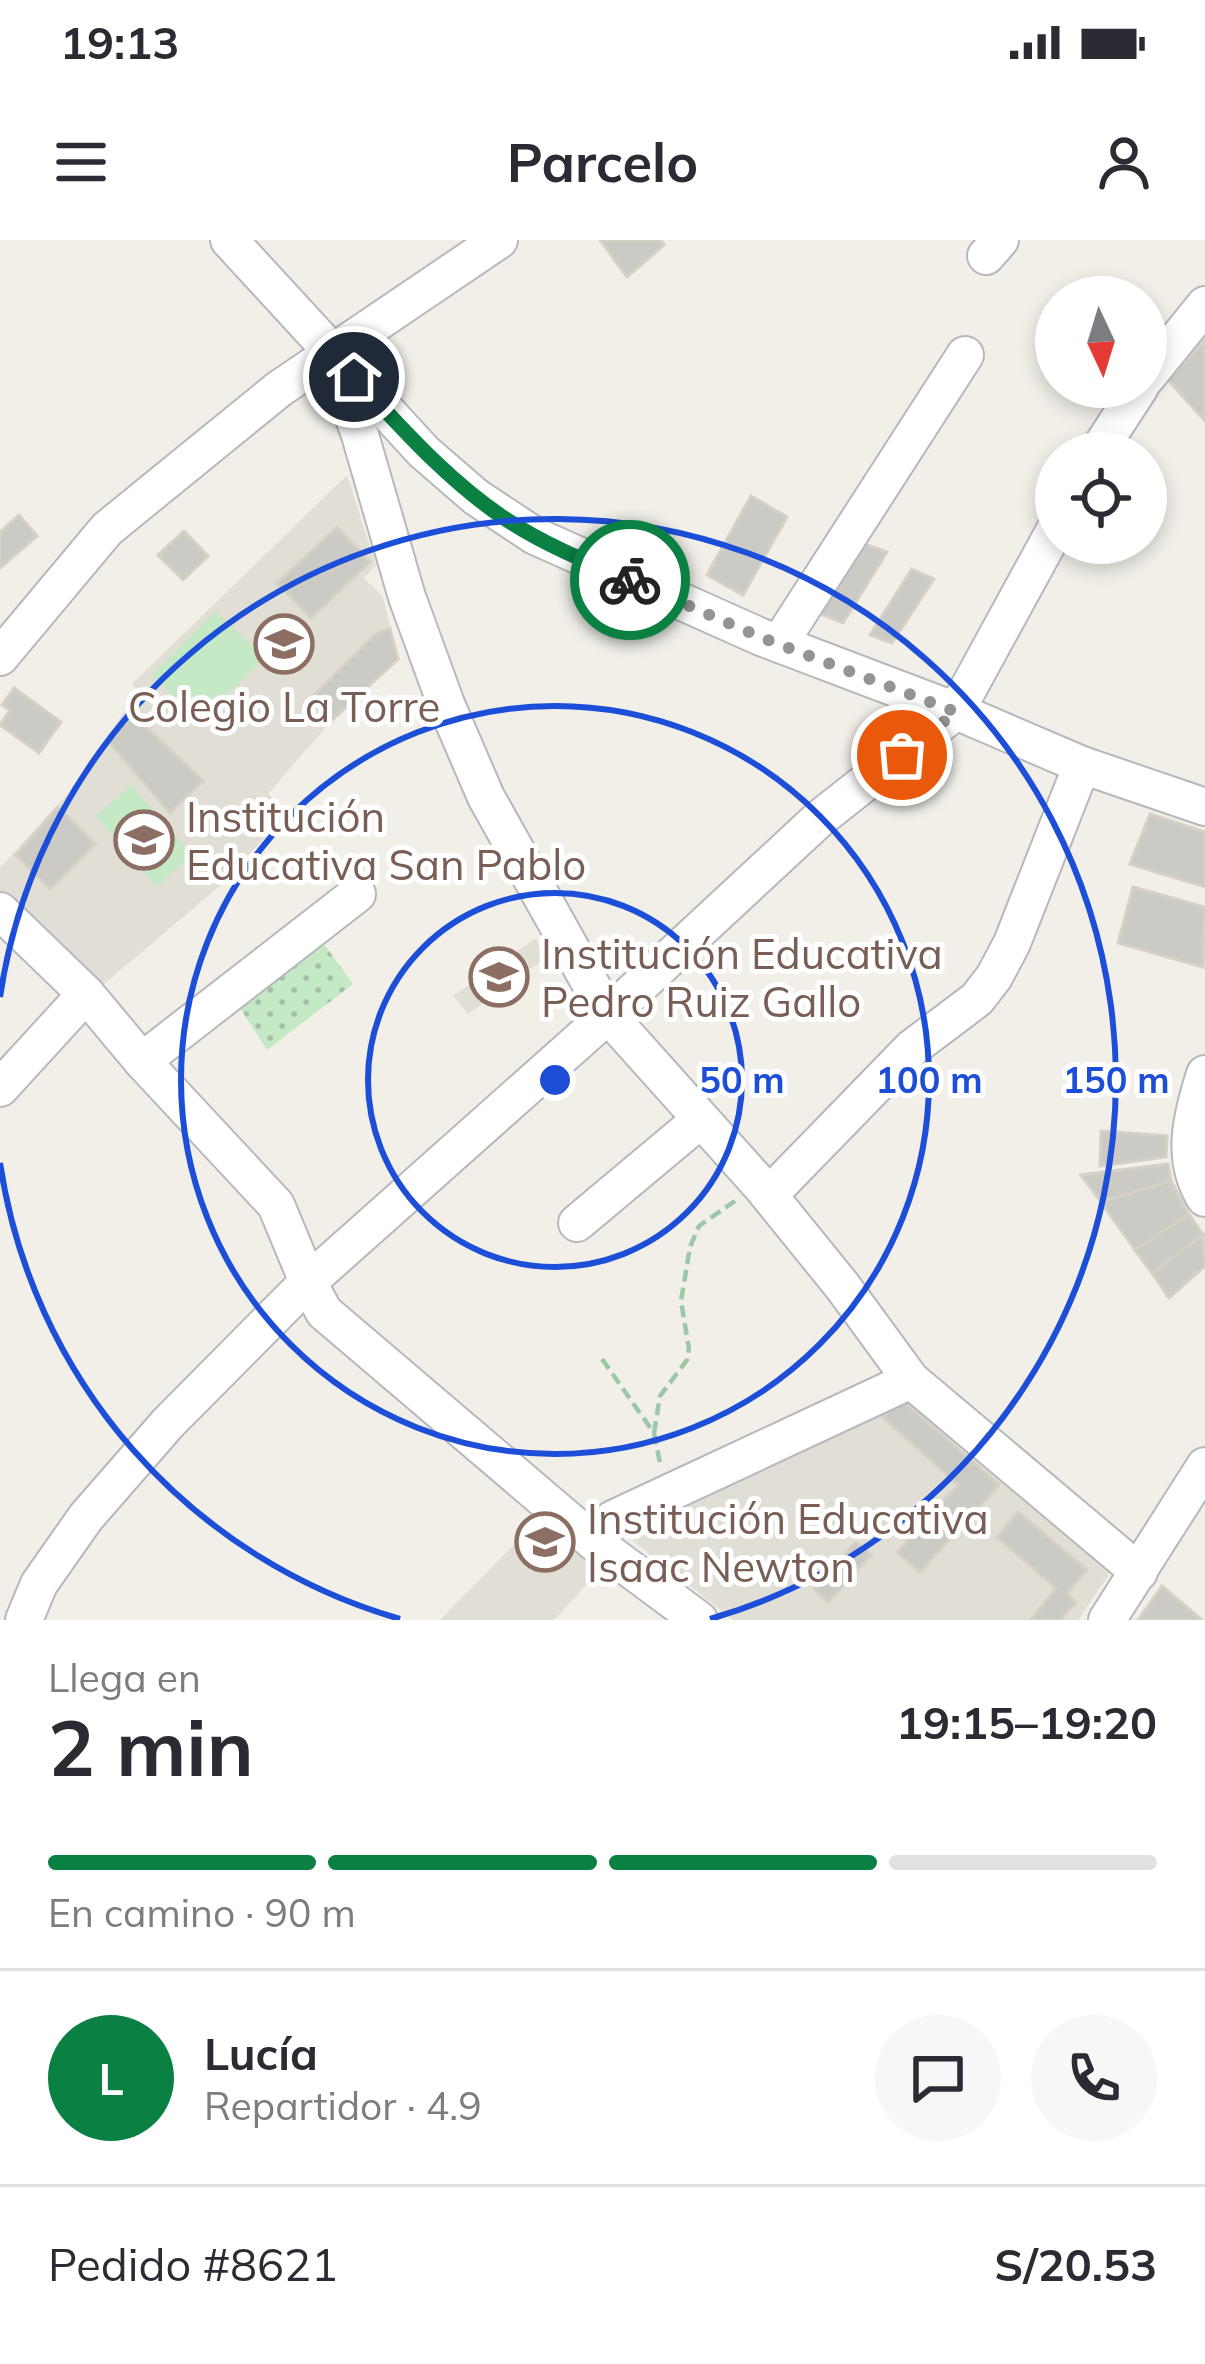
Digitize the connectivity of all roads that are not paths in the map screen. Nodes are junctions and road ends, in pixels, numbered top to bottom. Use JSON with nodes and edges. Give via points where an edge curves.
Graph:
{"nodes":[{"id":1,"x":229,"y":240,"type":"edge"},
{"id":2,"x":499,"y":240,"type":"edge"},
{"id":3,"x":1205,"y":305,"type":"edge"},
{"id":4,"x":330,"y":351,"type":"junction"},
{"id":5,"x":1167,"y":352,"type":"edge"},
{"id":6,"x":965,"y":355,"type":"dead end"},
{"id":7,"x":1036,"y":564,"type":"edge"},
{"id":8,"x":779,"y":644,"type":"junction"},
{"id":9,"x":0,"y":657,"type":"edge"},
{"id":10,"x":956,"y":712,"type":"junction"},
{"id":11,"x":1082,"y":765,"type":"junction"},
{"id":12,"x":1205,"y":807,"type":"edge"},
{"id":13,"x":357,"y":894,"type":"dead end"},
{"id":14,"x":0,"y":911,"type":"edge"},
{"id":15,"x":86,"y":994,"type":"junction"},
{"id":16,"x":608,"y":1015,"type":"junction"},
{"id":17,"x":142,"y":1061,"type":"junction"},
{"id":18,"x":1205,"y":1074,"type":"edge"},
{"id":19,"x":0,"y":1088,"type":"edge"},
{"id":20,"x":700,"y":1120,"type":"junction"},
{"id":21,"x":765,"y":1191,"type":"junction"},
{"id":22,"x":1205,"y":1198,"type":"edge"},
{"id":23,"x":577,"y":1223,"type":"dead end"},
{"id":24,"x":308,"y":1282,"type":"junction"},
{"id":25,"x":911,"y":1380,"type":"junction"},
{"id":26,"x":1205,"y":1466,"type":"edge"},
{"id":27,"x":595,"y":1542,"type":"junction"},
{"id":28,"x":1139,"y":1571,"type":"junction"},
{"id":29,"x":24,"y":1620,"type":"edge"},
{"id":30,"x":699,"y":1620,"type":"edge"},
{"id":31,"x":1107,"y":1620,"type":"edge"}],
"edges":[{"from":1,"to":4,"type":"street"},
{"from":2,"to":4,"type":"street"},
{"from":3,"to":5,"type":"street"},
{"from":4,"to":8,"type":"street","via":[[424,452],[504,518]]},
{"from":4,"to":9,"type":"street","via":[[107,530]]},
{"from":4,"to":16,"type":"street","via":[[446,704],[486,797]]},
{"from":6,"to":8,"type":"street"},
{"from":7,"to":10,"type":"street"},
{"from":8,"to":10,"type":"street"},
{"from":10,"to":11,"type":"street"},
{"from":10,"to":16,"type":"street","via":[[819,819]]},
{"from":11,"to":12,"type":"street"},
{"from":11,"to":21,"type":"street","via":[[994,977]]},
{"from":13,"to":17,"type":"street"},
{"from":14,"to":15,"type":"street"},
{"from":15,"to":17,"type":"street"},
{"from":15,"to":19,"type":"street"},
{"from":16,"to":20,"type":"street"},
{"from":16,"to":24,"type":"street"},
{"from":17,"to":24,"type":"street","via":[[276,1205]]},
{"from":18,"to":22,"type":"street","via":[[1189,1152]]},
{"from":20,"to":21,"type":"street"},
{"from":20,"to":23,"type":"street"},
{"from":21,"to":25,"type":"street"},
{"from":24,"to":27,"type":"street","via":[[324,1312]]},
{"from":24,"to":29,"type":"street","via":[[86,1517]]},
{"from":25,"to":27,"type":"street","via":[[613,1519]]},
{"from":25,"to":28,"type":"street"},
{"from":26,"to":28,"type":"street"},
{"from":27,"to":30,"type":"street"},
{"from":28,"to":31,"type":"street"}]}
